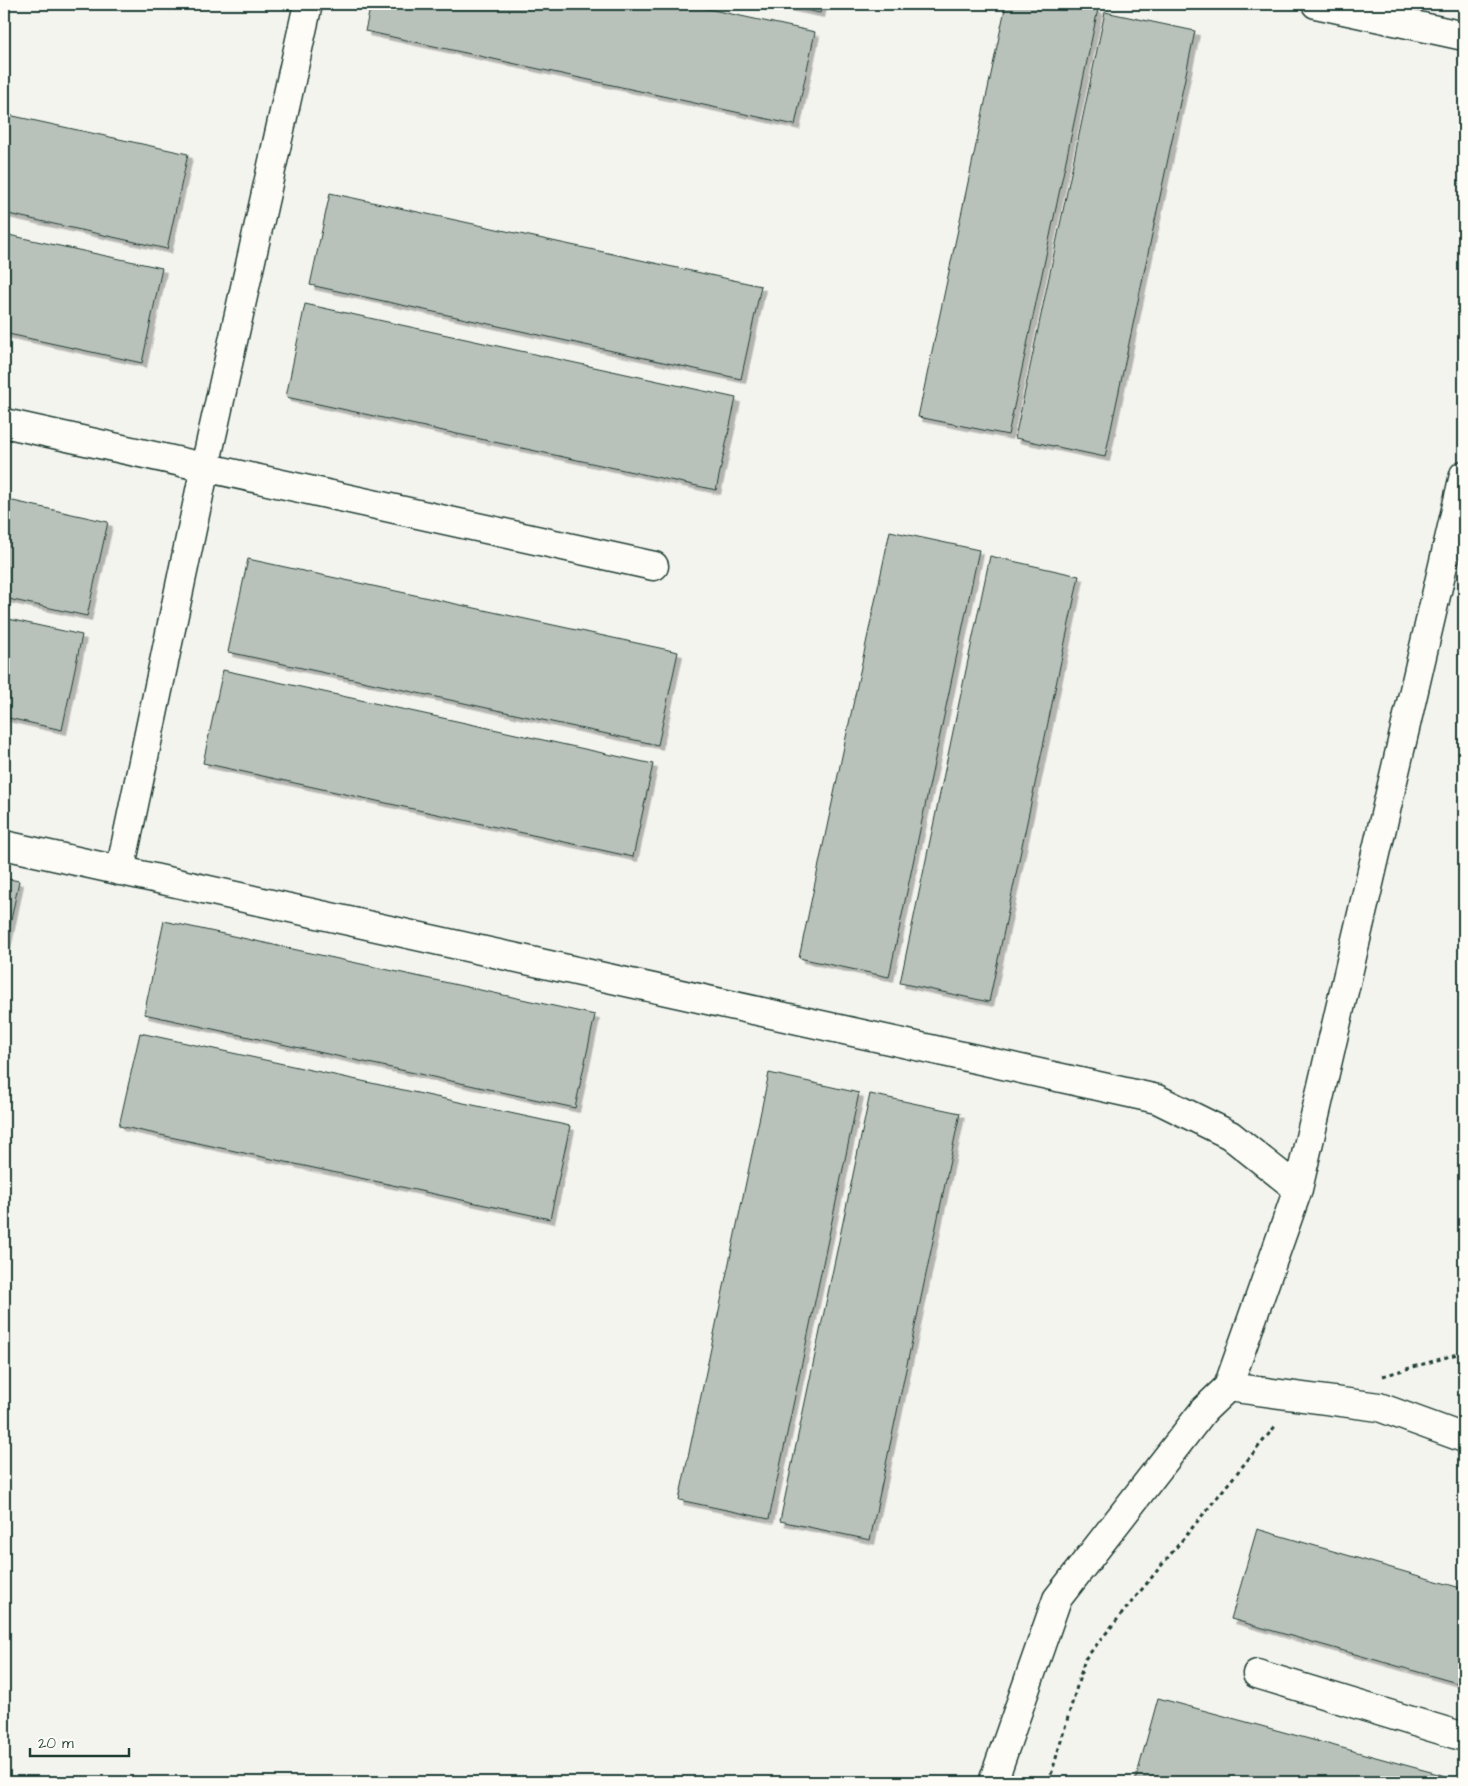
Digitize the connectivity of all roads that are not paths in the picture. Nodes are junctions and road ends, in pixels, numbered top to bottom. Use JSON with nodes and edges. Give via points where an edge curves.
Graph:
{"nodes":[{"id":1,"x":308,"y":4,"type":"edge"},
{"id":2,"x":1316,"y":4,"type":"edge"},
{"id":3,"x":1464,"y":36,"type":"edge"},
{"id":4,"x":4,"y":422,"type":"edge"},
{"id":5,"x":205,"y":467,"type":"junction"},
{"id":6,"x":1464,"y":474,"type":"edge"},
{"id":7,"x":654,"y":566,"type":"dead end"},
{"id":8,"x":4,"y":845,"type":"edge"},
{"id":9,"x":120,"y":871,"type":"junction"},
{"id":10,"x":1298,"y":1189,"type":"junction"},
{"id":11,"x":1228,"y":1387,"type":"junction"},
{"id":12,"x":1464,"y":1438,"type":"edge"},
{"id":13,"x":1257,"y":1674,"type":"dead end"},
{"id":14,"x":1464,"y":1737,"type":"edge"},
{"id":15,"x":993,"y":1782,"type":"edge"}],
"edges":[{"from":1,"to":5,"type":"street"},
{"from":2,"to":3,"type":"street"},
{"from":4,"to":5,"type":"street"},
{"from":5,"to":7,"type":"street"},
{"from":5,"to":9,"type":"street"},
{"from":6,"to":10,"type":"street"},
{"from":8,"to":9,"type":"street"},
{"from":9,"to":10,"type":"street","via":[[1157,1099],[1230,1135]]},
{"from":10,"to":11,"type":"street"},
{"from":11,"to":12,"type":"street","via":[[1379,1407]]},
{"from":11,"to":15,"type":"street","via":[[1204,1410],[1057,1599]]},
{"from":13,"to":14,"type":"street"}]}
